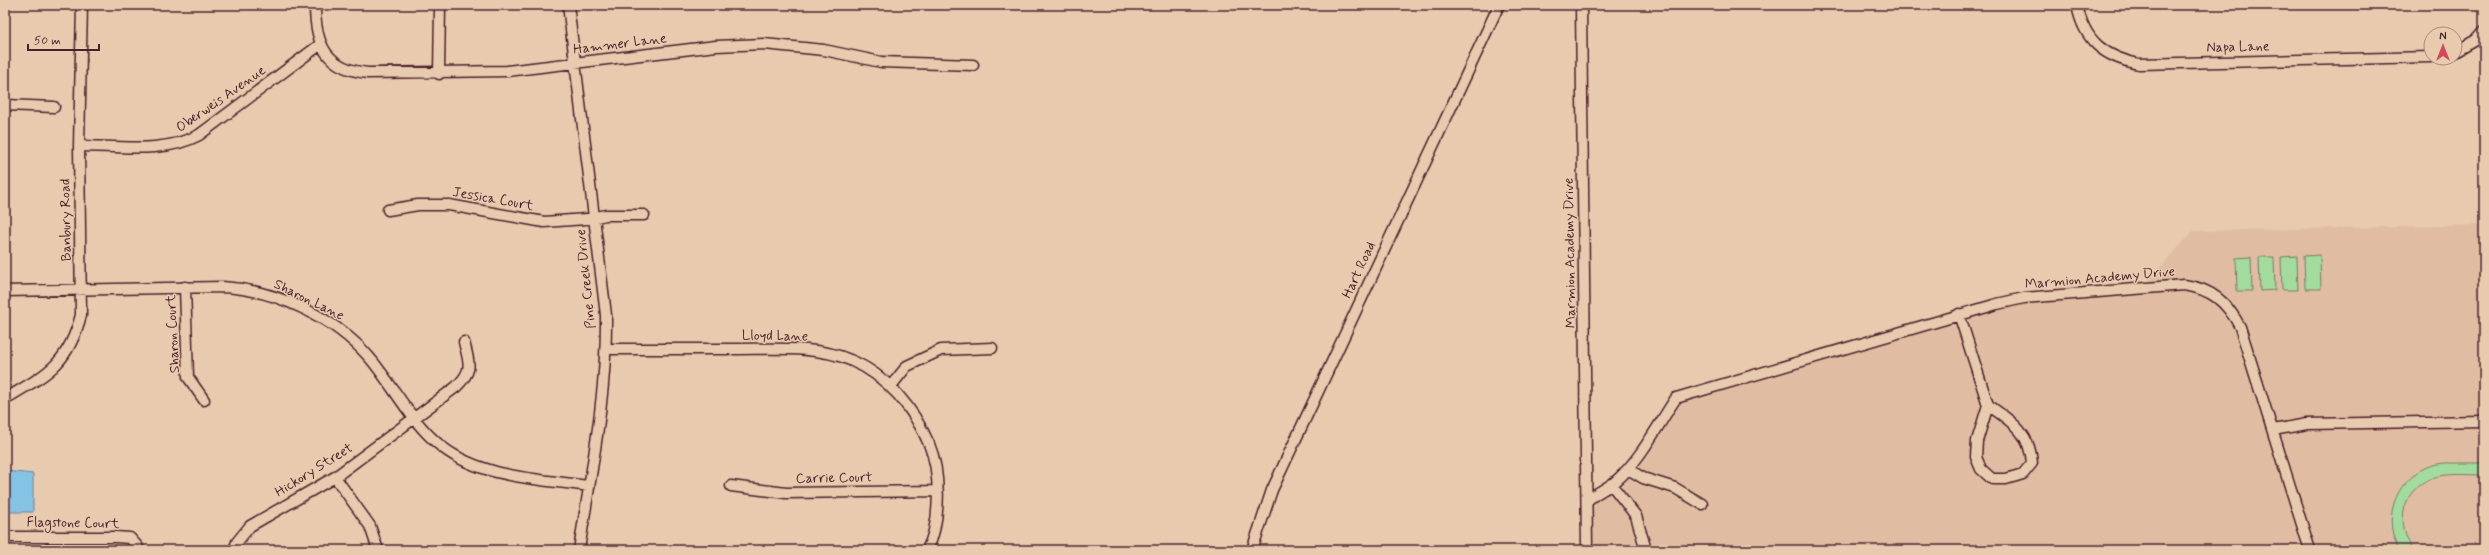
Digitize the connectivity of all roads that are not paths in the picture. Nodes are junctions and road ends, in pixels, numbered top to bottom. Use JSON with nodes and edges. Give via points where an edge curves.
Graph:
{"nodes":[{"id":1,"x":82,"y":5,"type":"edge"},
{"id":2,"x":315,"y":5,"type":"edge"},
{"id":3,"x":440,"y":5,"type":"edge"},
{"id":4,"x":568,"y":5,"type":"edge"},
{"id":5,"x":1499,"y":5,"type":"edge"},
{"id":6,"x":1581,"y":5,"type":"edge"},
{"id":7,"x":2078,"y":5,"type":"edge"},
{"id":8,"x":2484,"y":31,"type":"edge"},
{"id":9,"x":321,"y":44,"type":"junction"},
{"id":10,"x":2463,"y":47,"type":"edge"},
{"id":11,"x":2423,"y":57,"type":"edge"},
{"id":12,"x":574,"y":64,"type":"junction"},
{"id":13,"x":972,"y":65,"type":"dead end"},
{"id":14,"x":439,"y":74,"type":"junction"},
{"id":15,"x":5,"y":105,"type":"edge"},
{"id":16,"x":54,"y":107,"type":"dead end"},
{"id":17,"x":79,"y":146,"type":"junction"},
{"id":18,"x":388,"y":210,"type":"dead end"},
{"id":19,"x":644,"y":215,"type":"dead end"},
{"id":20,"x":594,"y":217,"type":"junction"},
{"id":21,"x":185,"y":287,"type":"junction"},
{"id":22,"x":81,"y":289,"type":"junction"},
{"id":23,"x":5,"y":291,"type":"edge"},
{"id":24,"x":1959,"y":314,"type":"junction"},
{"id":25,"x":464,"y":342,"type":"dead end"},
{"id":26,"x":992,"y":348,"type":"dead end"},
{"id":27,"x":606,"y":349,"type":"junction"},
{"id":28,"x":891,"y":386,"type":"junction"},
{"id":29,"x":5,"y":399,"type":"edge"},
{"id":30,"x":204,"y":400,"type":"dead end"},
{"id":31,"x":1988,"y":405,"type":"junction"},
{"id":32,"x":414,"y":419,"type":"junction"},
{"id":33,"x":2484,"y":422,"type":"edge"},
{"id":34,"x":2272,"y":430,"type":"junction"},
{"id":35,"x":1628,"y":469,"type":"junction"},
{"id":36,"x":335,"y":477,"type":"junction"},
{"id":37,"x":1611,"y":484,"type":"junction"},
{"id":38,"x":589,"y":486,"type":"junction"},
{"id":39,"x":731,"y":486,"type":"dead end"},
{"id":40,"x":937,"y":491,"type":"junction"},
{"id":41,"x":1588,"y":500,"type":"junction"},
{"id":42,"x":1702,"y":504,"type":"dead end"},
{"id":43,"x":5,"y":537,"type":"edge"},
{"id":44,"x":138,"y":547,"type":"dead end"},
{"id":45,"x":234,"y":550,"type":"edge"},
{"id":46,"x":378,"y":550,"type":"edge"},
{"id":47,"x":579,"y":550,"type":"edge"},
{"id":48,"x":927,"y":550,"type":"edge"},
{"id":49,"x":1252,"y":550,"type":"edge"},
{"id":50,"x":1587,"y":550,"type":"edge"},
{"id":51,"x":1646,"y":550,"type":"edge"},
{"id":52,"x":2310,"y":550,"type":"edge"}],
"edges":[{"from":1,"to":17,"type":"street","name":"Banbury Road"},
{"from":2,"to":9,"type":"street","name":"Hammer Lane","via":[[315,29]]},
{"from":3,"to":14,"type":"street"},
{"from":4,"to":12,"type":"street","name":"Pine Creek Drive"},
{"from":5,"to":49,"type":"street","name":"Hart Road","via":[[1272,490]]},
{"from":6,"to":41,"type":"street","name":"Marmion Academy Drive"},
{"from":7,"to":11,"type":"street","name":"Napa Lane","via":[[2080,20],[2101,49],[2118,60],[2139,64]]},
{"from":8,"to":10,"type":"street","via":[[2476,40]]},
{"from":9,"to":14,"type":"street","name":"Hammer Lane","via":[[330,58],[351,70],[368,73]]},
{"from":9,"to":17,"type":"street","name":"Oberweis Avenue","via":[[185,142],[164,146]]},
{"from":12,"to":13,"type":"street","name":"Hammer Lane","via":[[716,46],[764,44],[824,50],[881,62]]},
{"from":12,"to":14,"type":"street","name":"Hammer Lane","via":[[507,71]]},
{"from":12,"to":20,"type":"street","name":"Pine Creek Drive"},
{"from":15,"to":16,"type":"street"},
{"from":17,"to":22,"type":"street","name":"Banbury Road"},
{"from":18,"to":20,"type":"street","name":"Jessica Court","via":[[418,204],[477,209],[544,222]]},
{"from":19,"to":20,"type":"street","name":"Jessica Court","via":[[606,214]]},
{"from":20,"to":27,"type":"street","name":"Pine Creek Drive","via":[[606,315]]},
{"from":21,"to":22,"type":"street","name":"Sharon Lane"},
{"from":21,"to":30,"type":"street","name":"Sharon Court","via":[[188,377]]},
{"from":21,"to":32,"type":"street","name":"Sharon Lane","via":[[246,288],[266,293],[331,323],[370,358]]},
{"from":22,"to":23,"type":"street","name":"Sharon Lane"},
{"from":22,"to":29,"type":"street","name":"Banbury Road","via":[[81,315],[75,338],[62,359],[48,374]]},
{"from":24,"to":31,"type":"street"},
{"from":24,"to":34,"type":"street","name":"Marmion Academy Drive","via":[[2040,297],[2173,285],[2184,285],[2213,293],[2226,305],[2240,327]]},
{"from":24,"to":35,"type":"street","name":"Marmion Academy Drive","via":[[1676,398]]},
{"from":25,"to":32,"type":"street","name":"Hickory Street","via":[[470,368],[465,379]]},
{"from":26,"to":28,"type":"street","via":[[941,350],[907,366]]},
{"from":27,"to":28,"type":"street","name":"Lloyd Lane","via":[[806,350],[850,360]]},
{"from":27,"to":38,"type":"street","name":"Pine Creek Drive","via":[[603,391]]},
{"from":28,"to":40,"type":"street","via":[[924,433],[935,459]]},
{"from":31,"to":31,"type":"street","via":[[1976,441],[1976,457],[1981,469],[1992,479],[2015,478],[2023,474],[2032,463],[2031,448],[2024,434]]},
{"from":32,"to":36,"type":"street","name":"Hickory Street"},
{"from":32,"to":38,"type":"street","name":"Sharon Lane","via":[[441,446],[472,465],[507,474]]},
{"from":33,"to":34,"type":"street","via":[[2307,424]]},
{"from":34,"to":52,"type":"street","name":"Marmion Academy Drive"},
{"from":35,"to":37,"type":"street","name":"Marmion Academy Drive"},
{"from":35,"to":42,"type":"street","via":[[1643,478],[1675,488]]},
{"from":36,"to":45,"type":"street","name":"Hickory Street","via":[[250,526]]},
{"from":36,"to":46,"type":"street","via":[[370,526]]},
{"from":37,"to":41,"type":"street","name":"Marmion Academy Drive"},
{"from":37,"to":51,"type":"street","via":[[1636,516]]},
{"from":38,"to":47,"type":"street","name":"Pine Creek Drive"},
{"from":39,"to":40,"type":"street","name":"Carrie Court","via":[[786,493]]},
{"from":40,"to":48,"type":"street","via":[[933,538]]},
{"from":41,"to":50,"type":"street","name":"Marmion Academy Drive"},
{"from":43,"to":44,"type":"street","name":"Flagstone Court","via":[[130,538]]}]}
